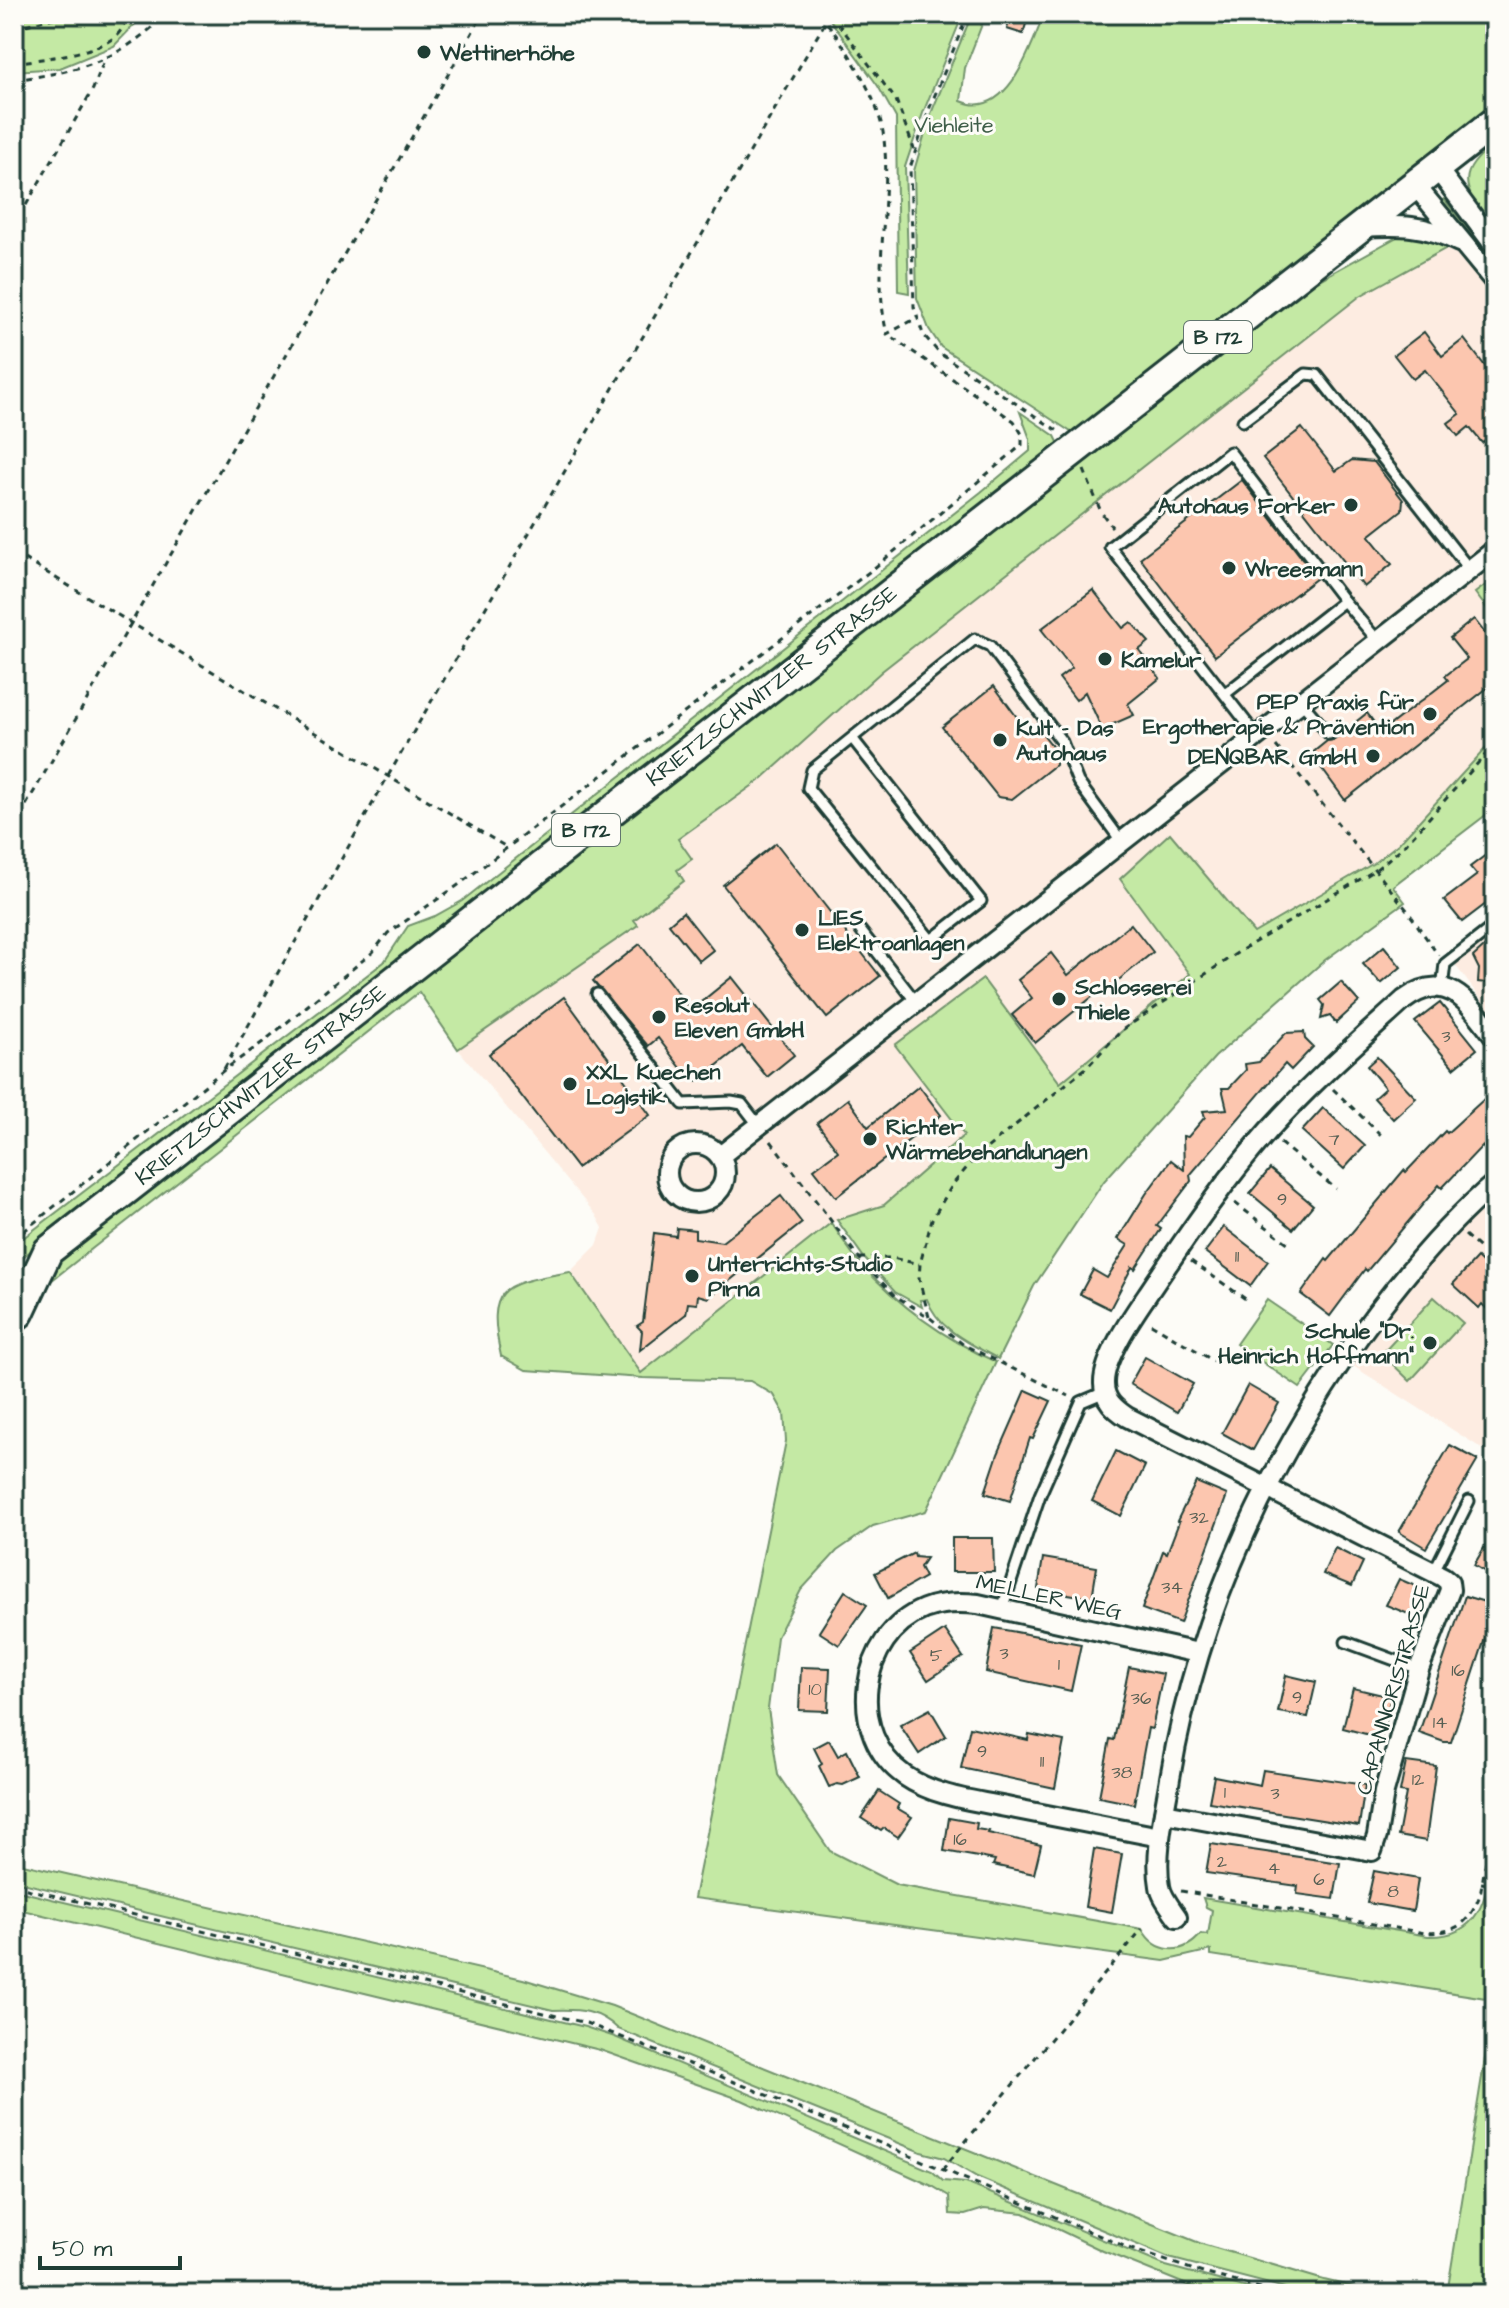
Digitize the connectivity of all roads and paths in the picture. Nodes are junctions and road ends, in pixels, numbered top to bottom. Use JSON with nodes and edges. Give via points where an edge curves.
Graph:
{"nodes":[{"id":1,"x":68,"y":14,"type":"edge"},
{"id":2,"x":130,"y":14,"type":"edge"},
{"id":3,"x":166,"y":14,"type":"edge"},
{"id":4,"x":483,"y":14,"type":"edge"},
{"id":5,"x":820,"y":14,"type":"edge"},
{"id":6,"x":831,"y":14,"type":"edge"},
{"id":7,"x":968,"y":14,"type":"edge"},
{"id":8,"x":826,"y":21,"type":"junction"},
{"id":9,"x":14,"y":28,"type":"edge"},
{"id":10,"x":105,"y":58,"type":"junction"},
{"id":11,"x":14,"y":63,"type":"edge"},
{"id":12,"x":14,"y":80,"type":"edge"},
{"id":13,"x":1495,"y":122,"type":"edge"},
{"id":14,"x":914,"y":150,"type":"junction"},
{"id":15,"x":1426,"y":176,"type":"junction"},
{"id":16,"x":14,"y":226,"type":"edge"},
{"id":17,"x":1361,"y":227,"type":"junction"},
{"id":18,"x":1467,"y":245,"type":"junction"},
{"id":19,"x":1495,"y":246,"type":"edge"},
{"id":20,"x":1495,"y":282,"type":"edge"},
{"id":21,"x":917,"y":318,"type":"junction"},
{"id":22,"x":887,"y":334,"type":"junction"},
{"id":23,"x":1243,"y":421,"type":"dead end"},
{"id":24,"x":1075,"y":447,"type":"junction"},
{"id":25,"x":1121,"y":538,"type":"junction"},
{"id":26,"x":1495,"y":550,"type":"edge"},
{"id":27,"x":14,"y":553,"type":"edge"},
{"id":28,"x":1470,"y":570,"type":"junction"},
{"id":29,"x":1344,"y":601,"type":"junction"},
{"id":30,"x":130,"y":623,"type":"junction"},
{"id":31,"x":1378,"y":642,"type":"junction"},
{"id":32,"x":1225,"y":694,"type":"junction"},
{"id":33,"x":1301,"y":702,"type":"junction"},
{"id":34,"x":1260,"y":733,"type":"junction"},
{"id":35,"x":1329,"y":734,"type":"dead end"},
{"id":36,"x":852,"y":738,"type":"junction"},
{"id":37,"x":1495,"y":744,"type":"edge"},
{"id":38,"x":388,"y":776,"type":"junction"},
{"id":39,"x":14,"y":826,"type":"edge"},
{"id":40,"x":1122,"y":842,"type":"junction"},
{"id":41,"x":508,"y":848,"type":"junction"},
{"id":42,"x":1374,"y":871,"type":"junction"},
{"id":43,"x":1495,"y":925,"type":"edge"},
{"id":44,"x":860,"y":930,"type":"dead end"},
{"id":45,"x":1445,"y":964,"type":"junction"},
{"id":46,"x":1442,"y":988,"type":"junction"},
{"id":47,"x":597,"y":994,"type":"dead end"},
{"id":48,"x":916,"y":1002,"type":"junction"},
{"id":49,"x":1495,"y":1037,"type":"edge"},
{"id":50,"x":224,"y":1070,"type":"junction"},
{"id":51,"x":1320,"y":1077,"type":"junction"},
{"id":52,"x":759,"y":1126,"type":"junction"},
{"id":53,"x":1267,"y":1132,"type":"junction"},
{"id":54,"x":1382,"y":1136,"type":"dead end"},
{"id":55,"x":720,"y":1156,"type":"dead end"},
{"id":56,"x":1495,"y":1183,"type":"edge"},
{"id":57,"x":1336,"y":1189,"type":"dead end"},
{"id":58,"x":1219,"y":1191,"type":"junction"},
{"id":59,"x":1453,"y":1223,"type":"junction"},
{"id":60,"x":14,"y":1239,"type":"edge"},
{"id":61,"x":1289,"y":1244,"type":"dead end"},
{"id":62,"x":1177,"y":1250,"type":"junction"},
{"id":63,"x":859,"y":1258,"type":"junction"},
{"id":64,"x":1495,"y":1262,"type":"edge"},
{"id":65,"x":920,"y":1264,"type":"junction"},
{"id":66,"x":1247,"y":1300,"type":"dead end"},
{"id":67,"x":1134,"y":1314,"type":"junction"},
{"id":68,"x":14,"y":1317,"type":"edge"},
{"id":69,"x":929,"y":1317,"type":"junction"},
{"id":70,"x":1214,"y":1361,"type":"dead end"},
{"id":71,"x":1105,"y":1392,"type":"junction"},
{"id":72,"x":1081,"y":1402,"type":"junction"},
{"id":73,"x":1267,"y":1488,"type":"junction"},
{"id":74,"x":1469,"y":1501,"type":"dead end"},
{"id":75,"x":1433,"y":1573,"type":"junction"},
{"id":76,"x":1002,"y":1609,"type":"junction"},
{"id":77,"x":1346,"y":1642,"type":"dead end"},
{"id":78,"x":1198,"y":1653,"type":"junction"},
{"id":79,"x":1419,"y":1669,"type":"junction"},
{"id":80,"x":1495,"y":1810,"type":"edge"},
{"id":81,"x":1164,"y":1813,"type":"junction"},
{"id":82,"x":1160,"y":1837,"type":"junction"},
{"id":83,"x":1481,"y":1883,"type":"junction"},
{"id":84,"x":1495,"y":1885,"type":"edge"},
{"id":85,"x":14,"y":1886,"type":"edge"},
{"id":86,"x":1160,"y":1888,"type":"junction"},
{"id":87,"x":1177,"y":1917,"type":"dead end"},
{"id":88,"x":1142,"y":1929,"type":"dead end"},
{"id":89,"x":942,"y":2170,"type":"junction"},
{"id":90,"x":1283,"y":2294,"type":"edge"}],
"edges":[{"from":1,"to":9,"type":"path"},
{"from":2,"to":11,"type":"path","via":[[104,44]]},
{"from":3,"to":10,"type":"path","via":[[143,37]]},
{"from":4,"to":30,"type":"path"},
{"from":5,"to":8,"type":"path"},
{"from":6,"to":14,"type":"path","via":[[896,100]]},
{"from":7,"to":14,"type":"path"},
{"from":8,"to":22,"type":"path","via":[[871,93],[883,132],[880,294]]},
{"from":8,"to":38,"type":"path"},
{"from":10,"to":12,"type":"path","via":[[60,73]]},
{"from":10,"to":16,"type":"path","via":[[93,89]]},
{"from":13,"to":15,"type":"main road","name":"KRIETZSCHWITZER STRASSE","number":"B 172"},
{"from":14,"to":21,"type":"path","via":[[910,168]]},
{"from":15,"to":17,"type":"main road","name":"KRIETZSCHWITZER STRASSE","number":"B 172"},
{"from":15,"to":18,"type":"street"},
{"from":15,"to":19,"type":"street"},
{"from":17,"to":18,"type":"street","via":[[1420,227]]},
{"from":17,"to":24,"type":"main road","name":"KRIETZSCHWITZER STRASSE","number":"B 172"},
{"from":18,"to":20,"type":"street"},
{"from":21,"to":22,"type":"path"},
{"from":21,"to":24,"type":"path","via":[[939,353],[1050,424]]},
{"from":22,"to":41,"type":"path","via":[[1014,421],[1022,445],[873,569]]},
{"from":23,"to":28,"type":"lane","via":[[1306,374],[1317,375]]},
{"from":24,"to":25,"type":"path","via":[[1101,512]]},
{"from":24,"to":68,"type":"main road","name":"KRIETZSCHWITZER STRASSE","number":"B 172","via":[[48,1251]]},
{"from":25,"to":29,"type":"lane","via":[[1230,452]]},
{"from":25,"to":32,"type":"lane","via":[[1110,547]]},
{"from":26,"to":28,"type":"street"},
{"from":27,"to":30,"type":"path"},
{"from":28,"to":31,"type":"street"},
{"from":29,"to":31,"type":"lane"},
{"from":29,"to":32,"type":"lane"},
{"from":30,"to":38,"type":"path"},
{"from":30,"to":39,"type":"path"},
{"from":31,"to":33,"type":"street"},
{"from":32,"to":34,"type":"lane"},
{"from":33,"to":34,"type":"street"},
{"from":33,"to":35,"type":"lane"},
{"from":34,"to":40,"type":"street"},
{"from":34,"to":42,"type":"path"},
{"from":36,"to":36,"type":"lane","via":[[812,770],[808,788],[931,940],[981,901]]},
{"from":36,"to":40,"type":"lane","via":[[965,645],[983,641],[1062,742],[1078,782]]},
{"from":37,"to":42,"type":"path","via":[[1403,847]]},
{"from":38,"to":41,"type":"path"},
{"from":38,"to":50,"type":"path"},
{"from":40,"to":48,"type":"street"},
{"from":41,"to":50,"type":"path","via":[[388,933],[373,952]]},
{"from":42,"to":45,"type":"path"},
{"from":42,"to":65,"type":"path","via":[[1122,1030],[1086,1068],[976,1157],[932,1219]]},
{"from":43,"to":45,"type":"lane"},
{"from":44,"to":48,"type":"lane"},
{"from":45,"to":46,"type":"lane"},
{"from":46,"to":49,"type":"street","via":[[1462,997]]},
{"from":46,"to":51,"type":"street","via":[[1416,991]]},
{"from":47,"to":52,"type":"lane","via":[[683,1104],[742,1104]]},
{"from":48,"to":52,"type":"street"},
{"from":50,"to":60,"type":"path"},
{"from":51,"to":53,"type":"street"},
{"from":51,"to":54,"type":"path"},
{"from":52,"to":55,"type":"street"},
{"from":52,"to":63,"type":"path"},
{"from":53,"to":57,"type":"path"},
{"from":53,"to":58,"type":"street"},
{"from":56,"to":59,"type":"street"},
{"from":58,"to":61,"type":"path"},
{"from":58,"to":62,"type":"street"},
{"from":59,"to":64,"type":"path"},
{"from":59,"to":73,"type":"street","via":[[1359,1337]]},
{"from":62,"to":66,"type":"path"},
{"from":62,"to":67,"type":"street"},
{"from":63,"to":65,"type":"path"},
{"from":63,"to":69,"type":"path","via":[[894,1295]]},
{"from":65,"to":69,"type":"path","via":[[922,1300]]},
{"from":67,"to":70,"type":"path"},
{"from":67,"to":71,"type":"street","via":[[1108,1363]]},
{"from":69,"to":72,"type":"path","via":[[964,1345]]},
{"from":71,"to":72,"type":"lane"},
{"from":71,"to":73,"type":"street","name":"CAPANNORISTRASSE","via":[[1113,1408],[1127,1417]]},
{"from":72,"to":76,"type":"lane","via":[[1040,1495]]},
{"from":73,"to":75,"type":"street","name":"CAPANNORISTRASSE"},
{"from":73,"to":78,"type":"street","via":[[1228,1570]]},
{"from":74,"to":75,"type":"lane"},
{"from":75,"to":79,"type":"street","name":"CAPANNORISTRASSE","via":[[1449,1582],[1450,1590]]},
{"from":76,"to":78,"type":"street","name":"MELLER WEG"},
{"from":76,"to":82,"type":"street","name":"MELLER WEG","via":[[958,1602],[923,1609],[880,1648],[871,1668],[866,1707],[888,1760],[934,1791]]},
{"from":77,"to":79,"type":"lane"},
{"from":78,"to":81,"type":"street"},
{"from":79,"to":81,"type":"street","name":"CAPANNORISTRASSE","via":[[1372,1851]]},
{"from":80,"to":83,"type":"path"},
{"from":81,"to":82,"type":"street"},
{"from":82,"to":86,"type":"street"},
{"from":83,"to":84,"type":"path"},
{"from":83,"to":86,"type":"path","via":[[1468,1919],[1444,1932],[1425,1933]]},
{"from":85,"to":89,"type":"path","via":[[586,2023]]},
{"from":86,"to":87,"type":"street"},
{"from":88,"to":89,"type":"path"},
{"from":89,"to":90,"type":"path","via":[[1166,2262]]}]}
